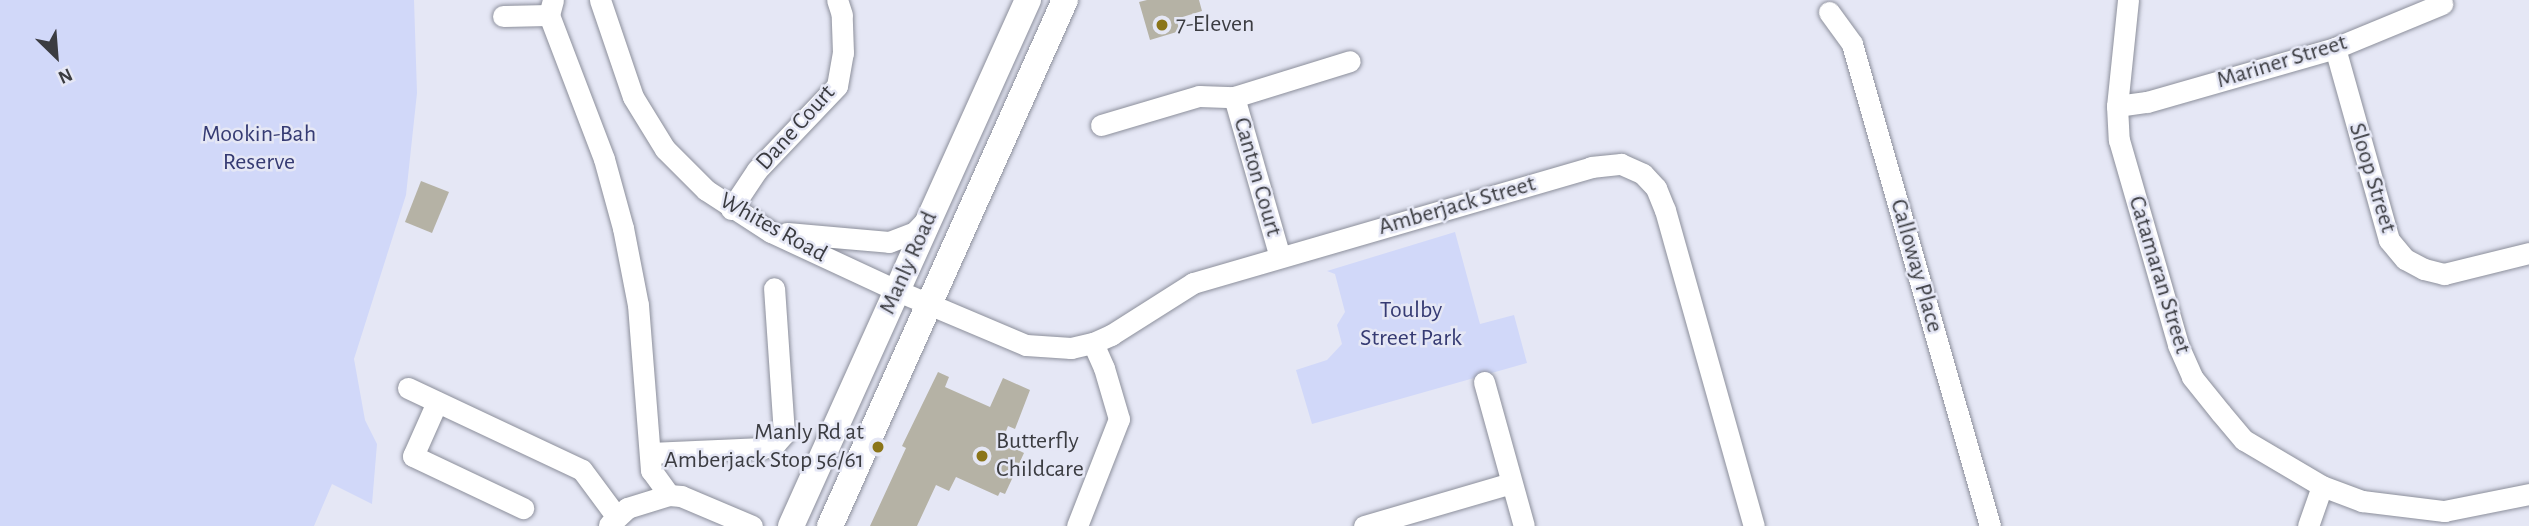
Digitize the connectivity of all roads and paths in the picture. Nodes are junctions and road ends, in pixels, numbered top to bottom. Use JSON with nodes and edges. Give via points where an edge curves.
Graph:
{"nodes":[{"id":1,"x":600,"y":0,"type":"edge"},
{"id":2,"x":837,"y":0,"type":"edge"},
{"id":3,"x":1028,"y":0,"type":"edge"},
{"id":4,"x":1065,"y":0,"type":"edge"},
{"id":5,"x":2129,"y":0,"type":"edge"},
{"id":6,"x":2442,"y":4,"type":"dead end"},
{"id":7,"x":551,"y":7,"type":"edge"},
{"id":8,"x":1829,"y":12,"type":"dead end"},
{"id":9,"x":503,"y":16,"type":"dead end"},
{"id":10,"x":2335,"y":48,"type":"junction"},
{"id":11,"x":1350,"y":61,"type":"dead end"},
{"id":12,"x":1234,"y":97,"type":"junction"},
{"id":13,"x":2117,"y":106,"type":"junction"},
{"id":14,"x":1101,"y":125,"type":"dead end"},
{"id":15,"x":731,"y":209,"type":"junction"},
{"id":16,"x":930,"y":215,"type":"junction"},
{"id":17,"x":771,"y":232,"type":"junction"},
{"id":18,"x":2529,"y":253,"type":"edge"},
{"id":19,"x":1280,"y":257,"type":"junction"},
{"id":20,"x":774,"y":288,"type":"dead end"},
{"id":21,"x":898,"y":291,"type":"junction"},
{"id":22,"x":928,"y":304,"type":"junction"},
{"id":23,"x":1093,"y":343,"type":"junction"},
{"id":24,"x":1484,"y":382,"type":"dead end"},
{"id":25,"x":408,"y":388,"type":"dead end"},
{"id":26,"x":437,"y":401,"type":"junction"},
{"id":27,"x":650,"y":453,"type":"junction"},
{"id":28,"x":1511,"y":483,"type":"junction"},
{"id":29,"x":2322,"y":486,"type":"junction"},
{"id":30,"x":2529,"y":494,"type":"edge"},
{"id":31,"x":669,"y":495,"type":"junction"},
{"id":32,"x":523,"y":508,"type":"dead end"},
{"id":33,"x":612,"y":521,"type":"edge"},
{"id":34,"x":752,"y":526,"type":"edge"},
{"id":35,"x":791,"y":526,"type":"edge"},
{"id":36,"x":830,"y":526,"type":"edge"},
{"id":37,"x":1077,"y":526,"type":"edge"},
{"id":38,"x":1364,"y":526,"type":"edge"},
{"id":39,"x":1524,"y":526,"type":"edge"},
{"id":40,"x":1754,"y":526,"type":"edge"},
{"id":41,"x":1990,"y":526,"type":"edge"},
{"id":42,"x":2308,"y":526,"type":"edge"}],
"edges":[{"from":1,"to":15,"type":"street","name":"Whites Road","via":[[633,97],[665,149]]},
{"from":2,"to":15,"type":"street","name":"Dane Court","via":[[843,53],[836,86],[757,170]]},
{"from":3,"to":16,"type":"main road","name":"Manly Road"},
{"from":4,"to":22,"type":"main road","name":"Manly Road"},
{"from":5,"to":13,"type":"street","name":"Catamaran Street"},
{"from":6,"to":10,"type":"street","name":"Mariner Street"},
{"from":7,"to":9,"type":"street"},
{"from":7,"to":27,"type":"street","via":[[604,159],[622,228],[638,305]]},
{"from":8,"to":41,"type":"street","name":"Calloway Place","via":[[1852,44]]},
{"from":10,"to":13,"type":"street","name":"Mariner Street","via":[[2147,102]]},
{"from":10,"to":18,"type":"street","name":"Sloop Street","via":[[2386,232],[2405,259],[2444,274]]},
{"from":11,"to":12,"type":"street"},
{"from":12,"to":14,"type":"street","via":[[1199,96]]},
{"from":12,"to":19,"type":"street","name":"Canton Court"},
{"from":13,"to":29,"type":"street","name":"Catamaran Street","via":[[2119,141],[2169,318],[2192,377],[2244,440]]},
{"from":15,"to":17,"type":"street","name":"Whites Road"},
{"from":16,"to":17,"type":"street","via":[[915,232],[889,242]]},
{"from":16,"to":21,"type":"main road","name":"Manly Road"},
{"from":17,"to":21,"type":"street","name":"Whites Road"},
{"from":19,"to":23,"type":"street","name":"Amberjack Street","via":[[1193,284]]},
{"from":19,"to":40,"type":"street","name":"Amberjack Street","via":[[1591,167],[1621,164],[1643,174],[1656,188],[1665,210]]},
{"from":20,"to":27,"type":"street","via":[[785,434],[762,448]]},
{"from":21,"to":22,"type":"street","name":"Whites Road"},
{"from":21,"to":35,"type":"main road","name":"Manly Road"},
{"from":22,"to":23,"type":"street","name":"Amberjack Street","via":[[1026,345],[1071,348]]},
{"from":22,"to":36,"type":"main road","name":"Manly Road"},
{"from":23,"to":37,"type":"street","via":[[1119,419]]},
{"from":24,"to":28,"type":"street"},
{"from":25,"to":26,"type":"street"},
{"from":26,"to":32,"type":"street","via":[[413,456]]},
{"from":26,"to":33,"type":"street","via":[[582,470]]},
{"from":27,"to":31,"type":"street","via":[[655,479]]},
{"from":28,"to":38,"type":"street"},
{"from":28,"to":39,"type":"street"},
{"from":29,"to":30,"type":"street","name":"Catamaran Street","via":[[2362,501],[2444,511]]},
{"from":29,"to":42,"type":"street"},
{"from":31,"to":33,"type":"street","via":[[637,503]]},
{"from":31,"to":34,"type":"street"}]}
